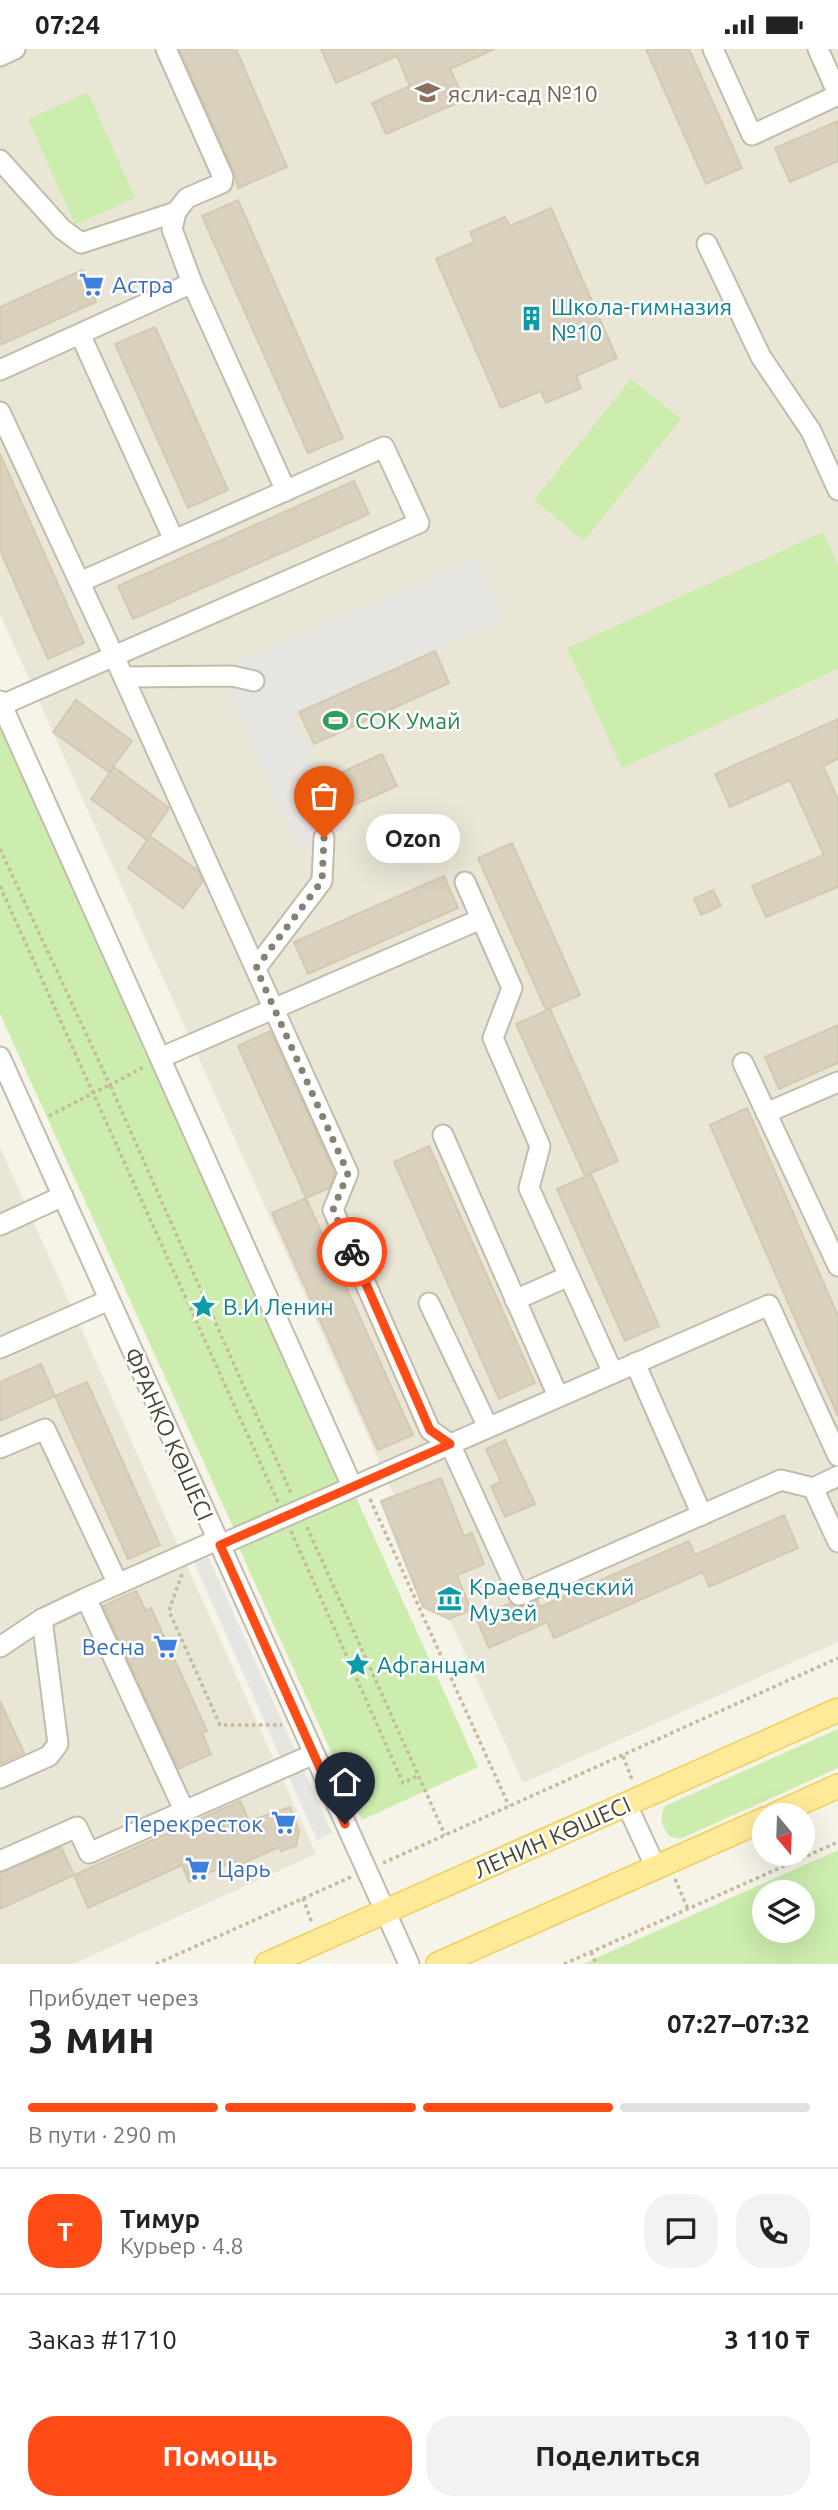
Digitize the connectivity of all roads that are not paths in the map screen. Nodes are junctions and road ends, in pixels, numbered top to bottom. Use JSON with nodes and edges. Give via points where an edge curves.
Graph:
{"nodes":[{"id":1,"x":15,"y":49,"type":"edge"},
{"id":2,"x":166,"y":49,"type":"edge"},
{"id":3,"x":713,"y":49,"type":"edge"},
{"id":4,"x":818,"y":49,"type":"edge"},
{"id":5,"x":0,"y":55,"type":"edge"},
{"id":6,"x":838,"y":95,"type":"edge"},
{"id":7,"x":0,"y":160,"type":"edge"},
{"id":8,"x":176,"y":212,"type":"junction"},
{"id":9,"x":707,"y":244,"type":"dead end"},
{"id":10,"x":192,"y":283,"type":"junction"},
{"id":11,"x":80,"y":334,"type":"junction"},
{"id":12,"x":0,"y":370,"type":"edge"},
{"id":13,"x":0,"y":412,"type":"edge"},
{"id":14,"x":838,"y":490,"type":"edge"},
{"id":15,"x":286,"y":491,"type":"junction"},
{"id":16,"x":174,"y":540,"type":"junction"},
{"id":17,"x":80,"y":582,"type":"junction"},
{"id":18,"x":114,"y":656,"type":"junction"},
{"id":19,"x":124,"y":677,"type":"junction"},
{"id":20,"x":254,"y":681,"type":"dead end"},
{"id":21,"x":1,"y":703,"type":"edge"},
{"id":22,"x":324,"y":838,"type":"dead end"},
{"id":23,"x":465,"y":882,"type":"dead end"},
{"id":24,"x":481,"y":919,"type":"junction"},
{"id":25,"x":256,"y":968,"type":"junction"},
{"id":26,"x":273,"y":1007,"type":"junction"},
{"id":27,"x":0,"y":1057,"type":"edge"},
{"id":28,"x":160,"y":1058,"type":"junction"},
{"id":29,"x":743,"y":1063,"type":"dead end"},
{"id":30,"x":838,"y":1082,"type":"edge"},
{"id":31,"x":766,"y":1113,"type":"junction"},
{"id":32,"x":443,"y":1135,"type":"dead end"},
{"id":33,"x":63,"y":1196,"type":"junction"},
{"id":34,"x":0,"y":1225,"type":"edge"},
{"id":35,"x":838,"y":1266,"type":"edge"},
{"id":36,"x":569,"y":1276,"type":"junction"},
{"id":37,"x":109,"y":1300,"type":"junction"},
{"id":38,"x":515,"y":1300,"type":"junction"},
{"id":39,"x":429,"y":1303,"type":"dead end"},
{"id":40,"x":0,"y":1348,"type":"edge"},
{"id":41,"x":635,"y":1363,"type":"junction"},
{"id":42,"x":613,"y":1373,"type":"junction"},
{"id":43,"x":558,"y":1396,"type":"junction"},
{"id":44,"x":488,"y":1427,"type":"junction"},
{"id":45,"x":450,"y":1444,"type":"junction"},
{"id":46,"x":0,"y":1448,"type":"edge"},
{"id":47,"x":838,"y":1456,"type":"edge"},
{"id":48,"x":838,"y":1476,"type":"edge"},
{"id":49,"x":357,"y":1483,"type":"junction"},
{"id":50,"x":813,"y":1488,"type":"junction"},
{"id":51,"x":702,"y":1515,"type":"junction"},
{"id":52,"x":218,"y":1542,"type":"junction"},
{"id":53,"x":838,"y":1542,"type":"edge"},
{"id":54,"x":118,"y":1584,"type":"junction"},
{"id":55,"x":86,"y":1598,"type":"junction"},
{"id":56,"x":42,"y":1619,"type":"junction"},
{"id":57,"x":0,"y":1647,"type":"edge"},
{"id":58,"x":838,"y":1710,"type":"edge"},
{"id":59,"x":314,"y":1754,"type":"junction"},
{"id":60,"x":0,"y":1778,"type":"edge"},
{"id":61,"x":838,"y":1786,"type":"edge"},
{"id":62,"x":800,"y":1803,"type":"edge"},
{"id":63,"x":627,"y":1805,"type":"junction"},
{"id":64,"x":184,"y":1810,"type":"junction"},
{"id":65,"x":752,"y":1825,"type":"edge"},
{"id":66,"x":0,"y":1861,"type":"edge"},
{"id":67,"x":656,"y":1868,"type":"junction"},
{"id":68,"x":385,"y":1911,"type":"junction"},
{"id":69,"x":267,"y":1964,"type":"edge"},
{"id":70,"x":408,"y":1964,"type":"edge"},
{"id":71,"x":438,"y":1964,"type":"edge"}],
"edges":[{"from":1,"to":5,"type":"street"},
{"from":2,"to":8,"type":"street","via":[[223,177],[222,183],[187,198]]},
{"from":3,"to":6,"type":"street","via":[[752,135]]},
{"from":4,"to":6,"type":"street"},
{"from":7,"to":8,"type":"street","via":[[62,229],[81,243]]},
{"from":8,"to":10,"type":"street","via":[[172,229]]},
{"from":9,"to":14,"type":"street","via":[[761,357],[811,431]]},
{"from":10,"to":11,"type":"street"},
{"from":10,"to":15,"type":"street"},
{"from":11,"to":12,"type":"street"},
{"from":11,"to":16,"type":"street"},
{"from":13,"to":17,"type":"street"},
{"from":15,"to":16,"type":"street"},
{"from":15,"to":18,"type":"street","via":[[384,447],[419,523]]},
{"from":16,"to":17,"type":"street"},
{"from":17,"to":18,"type":"street"},
{"from":18,"to":19,"type":"street"},
{"from":18,"to":21,"type":"street"},
{"from":19,"to":20,"type":"street","via":[[232,676]]},
{"from":19,"to":25,"type":"street"},
{"from":21,"to":28,"type":"street"},
{"from":22,"to":25,"type":"street","via":[[322,881]]},
{"from":23,"to":24,"type":"street"},
{"from":24,"to":26,"type":"street"},
{"from":24,"to":36,"type":"street","via":[[512,988],[493,1038],[540,1146],[529,1188]]},
{"from":25,"to":26,"type":"street"},
{"from":26,"to":28,"type":"street"},
{"from":26,"to":45,"type":"street","via":[[348,1173],[333,1210],[430,1430]]},
{"from":27,"to":33,"type":"street","name":"ФРАНКО КӨШЕСІ"},
{"from":28,"to":49,"type":"street"},
{"from":29,"to":31,"type":"street"},
{"from":30,"to":31,"type":"street"},
{"from":31,"to":35,"type":"street"},
{"from":32,"to":38,"type":"street"},
{"from":33,"to":34,"type":"street"},
{"from":33,"to":37,"type":"street","name":"ФРАНКО КӨШЕСІ"},
{"from":36,"to":38,"type":"street"},
{"from":36,"to":42,"type":"street"},
{"from":37,"to":40,"type":"street"},
{"from":37,"to":52,"type":"street","name":"ФРАНКО КӨШЕСІ"},
{"from":38,"to":43,"type":"street"},
{"from":39,"to":44,"type":"street"},
{"from":41,"to":42,"type":"street"},
{"from":41,"to":47,"type":"street","via":[[769,1305]]},
{"from":41,"to":51,"type":"street"},
{"from":42,"to":43,"type":"street"},
{"from":43,"to":44,"type":"street"},
{"from":44,"to":45,"type":"street"},
{"from":45,"to":49,"type":"street"},
{"from":45,"to":51,"type":"street","via":[[519,1595]]},
{"from":46,"to":54,"type":"street","via":[[45,1429]]},
{"from":48,"to":50,"type":"street"},
{"from":49,"to":52,"type":"street"},
{"from":50,"to":51,"type":"street","via":[[781,1480]]},
{"from":50,"to":53,"type":"street"},
{"from":52,"to":54,"type":"street"},
{"from":52,"to":59,"type":"street","name":"ФРАНКО КӨШЕСІ"},
{"from":54,"to":55,"type":"street"},
{"from":55,"to":56,"type":"street"},
{"from":55,"to":64,"type":"street"},
{"from":56,"to":57,"type":"street"},
{"from":56,"to":60,"type":"street","via":[[58,1744],[48,1756]]},
{"from":58,"to":63,"type":"main road","name":"ЛЕНИН КӨШЕСІ"},
{"from":59,"to":64,"type":"street"},
{"from":59,"to":68,"type":"street","name":"ФРАНКО КӨШЕСІ"},
{"from":61,"to":62,"type":"main road"},
{"from":63,"to":67,"type":"street"},
{"from":63,"to":68,"type":"main road","name":"ЛЕНИН КӨШЕСІ"},
{"from":64,"to":66,"type":"street","via":[[89,1853],[77,1827]]},
{"from":65,"to":67,"type":"main road"},
{"from":67,"to":71,"type":"main road"},
{"from":68,"to":69,"type":"main road","name":"ЛЕНИН КӨШЕСІ"},
{"from":68,"to":70,"type":"street","name":"ФРАНКО КӨШЕСІ"}]}
